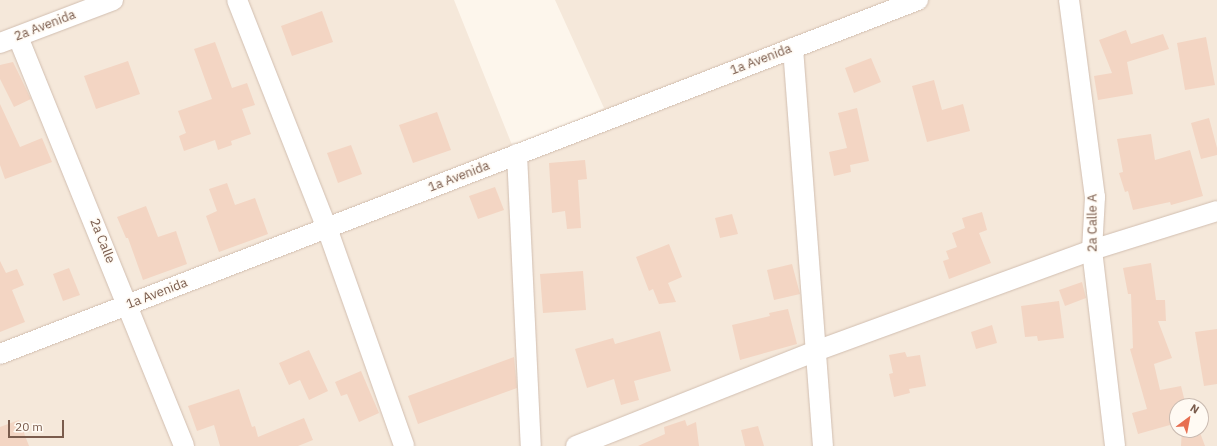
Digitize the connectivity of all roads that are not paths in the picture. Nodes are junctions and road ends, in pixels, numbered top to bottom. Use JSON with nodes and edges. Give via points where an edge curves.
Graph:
{"nodes":[{"id":1,"x":113,"y":0,"type":"edge"},
{"id":2,"x":237,"y":0,"type":"edge"},
{"id":3,"x":918,"y":0,"type":"edge"},
{"id":4,"x":1069,"y":0,"type":"edge"},
{"id":5,"x":9,"y":40,"type":"edge"},
{"id":6,"x":793,"y":48,"type":"junction"},
{"id":7,"x":517,"y":154,"type":"junction"},
{"id":8,"x":1217,"y":211,"type":"edge"},
{"id":9,"x":327,"y":228,"type":"junction"},
{"id":10,"x":1092,"y":250,"type":"junction"},
{"id":11,"x":128,"y":305,"type":"junction"},
{"id":12,"x":816,"y":352,"type":"junction"},
{"id":13,"x":0,"y":354,"type":"edge"},
{"id":14,"x":184,"y":446,"type":"edge"},
{"id":15,"x":404,"y":446,"type":"edge"},
{"id":16,"x":531,"y":446,"type":"edge"},
{"id":17,"x":576,"y":446,"type":"edge"},
{"id":18,"x":823,"y":446,"type":"edge"},
{"id":19,"x":1115,"y":446,"type":"edge"}],
"edges":[{"from":1,"to":5,"type":"street","name":"2a Avenida"},
{"from":2,"to":9,"type":"street"},
{"from":3,"to":6,"type":"street","name":"1a Avenida"},
{"from":4,"to":10,"type":"street","name":"2a Calle A","via":[[1095,198]]},
{"from":5,"to":11,"type":"street","name":"2a Calle"},
{"from":6,"to":7,"type":"street","name":"1a Avenida"},
{"from":6,"to":12,"type":"street"},
{"from":7,"to":9,"type":"street","name":"1a Avenida"},
{"from":7,"to":16,"type":"street"},
{"from":8,"to":10,"type":"street"},
{"from":9,"to":11,"type":"street","name":"1a Avenida"},
{"from":9,"to":15,"type":"street"},
{"from":10,"to":12,"type":"street"},
{"from":10,"to":19,"type":"street","name":"2a Calle A"},
{"from":11,"to":13,"type":"street","name":"1a Avenida"},
{"from":11,"to":14,"type":"street","name":"2a Calle"},
{"from":12,"to":17,"type":"street"},
{"from":12,"to":18,"type":"street"}]}
